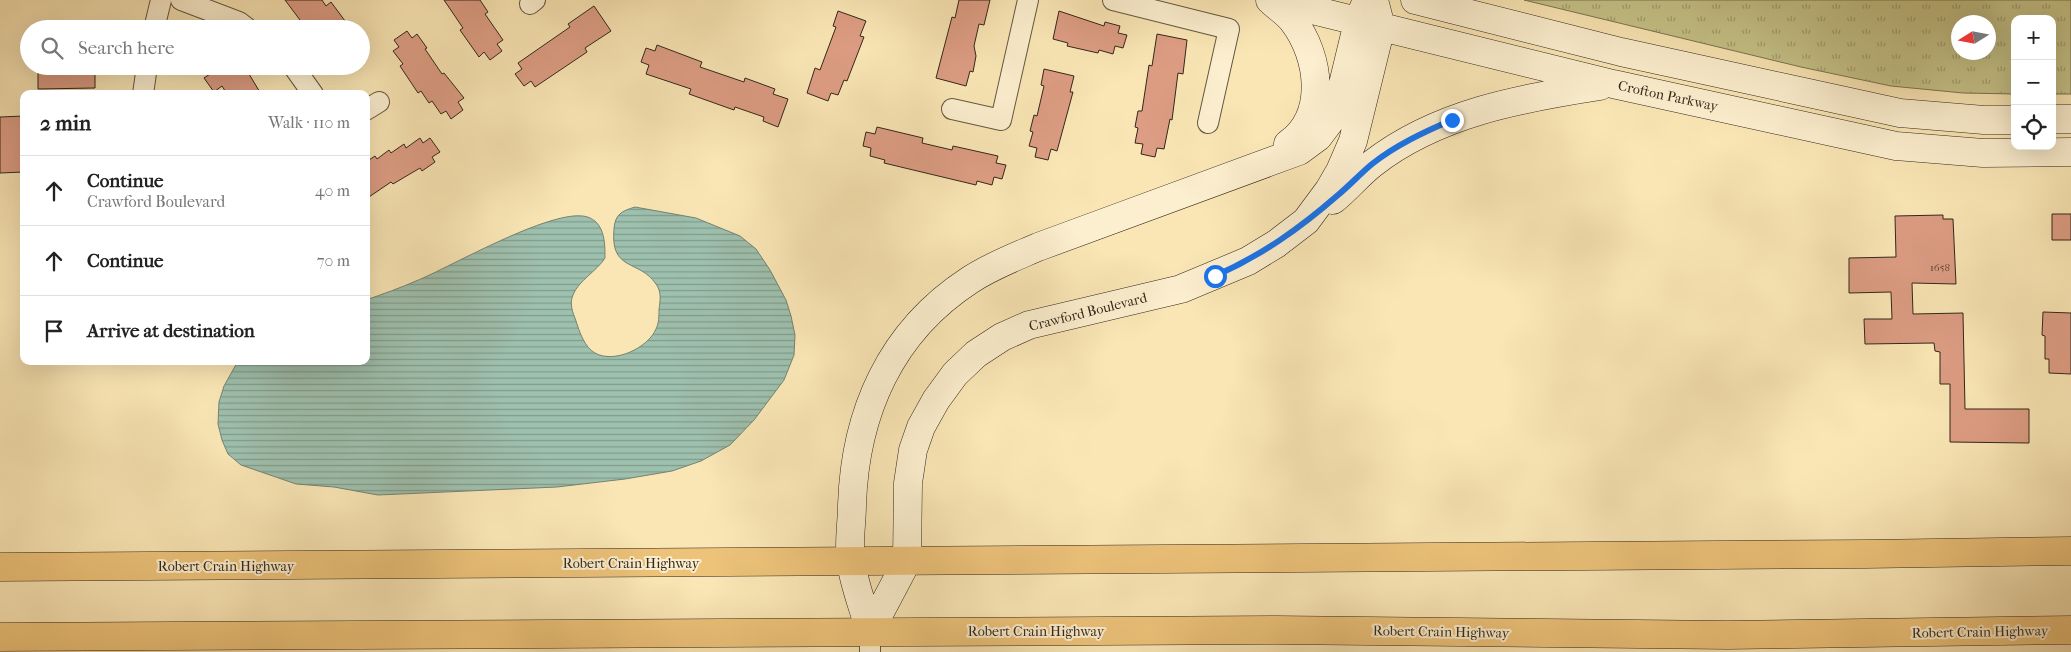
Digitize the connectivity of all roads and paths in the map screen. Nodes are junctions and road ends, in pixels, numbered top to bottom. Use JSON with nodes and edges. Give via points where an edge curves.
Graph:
{"nodes":[{"id":1,"x":161,"y":0,"type":"edge"},
{"id":2,"x":181,"y":0,"type":"edge"},
{"id":3,"x":1028,"y":0,"type":"edge"},
{"id":4,"x":1113,"y":0,"type":"edge"},
{"id":5,"x":1271,"y":0,"type":"edge"},
{"id":6,"x":1374,"y":0,"type":"edge"},
{"id":7,"x":1415,"y":0,"type":"edge"},
{"id":8,"x":1369,"y":16,"type":"edge"},
{"id":9,"x":156,"y":20,"type":"edge"},
{"id":10,"x":234,"y":20,"type":"edge"},
{"id":11,"x":146,"y":75,"type":"edge"},
{"id":12,"x":300,"y":75,"type":"edge"},
{"id":13,"x":1613,"y":84,"type":"junction"},
{"id":14,"x":144,"y":90,"type":"edge"},
{"id":15,"x":311,"y":90,"type":"edge"},
{"id":16,"x":952,"y":109,"type":"dead end"},
{"id":17,"x":2056,"y":119,"type":"edge"},
{"id":18,"x":2071,"y":119,"type":"edge"},
{"id":19,"x":2011,"y":120,"type":"edge"},
{"id":20,"x":1208,"y":123,"type":"dead end"},
{"id":21,"x":2071,"y":152,"type":"edge"},
{"id":22,"x":1254,"y":167,"type":"junction"},
{"id":23,"x":1306,"y":221,"type":"junction"},
{"id":24,"x":2071,"y":551,"type":"edge"},
{"id":25,"x":850,"y":561,"type":"junction"},
{"id":26,"x":907,"y":561,"type":"junction"},
{"id":27,"x":0,"y":567,"type":"edge"},
{"id":28,"x":2071,"y":630,"type":"edge"},
{"id":29,"x":2035,"y":631,"type":"junction"},
{"id":30,"x":1468,"y":632,"type":"junction"},
{"id":31,"x":0,"y":637,"type":"edge"},
{"id":32,"x":870,"y":642,"type":"edge"},
{"id":33,"x":1632,"y":652,"type":"edge"},
{"id":34,"x":1869,"y":652,"type":"edge"}],
"edges":[{"from":1,"to":9,"type":"street"},
{"from":2,"to":10,"type":"street"},
{"from":3,"to":16,"type":"street","via":[[1001,120]]},
{"from":4,"to":20,"type":"street","via":[[1229,29]]},
{"from":5,"to":8,"type":"street","name":"Crofton Parkway"},
{"from":5,"to":22,"type":"street","via":[[1301,33],[1310,51],[1316,88],[1312,112],[1305,126],[1291,142]]},
{"from":6,"to":8,"type":"street","name":"Crawford Boulevard"},
{"from":7,"to":19,"type":"street","via":[[1620,52],[1900,113]]},
{"from":8,"to":13,"type":"street","name":"Crofton Parkway"},
{"from":8,"to":22,"type":"street","name":"Crawford Boulevard","via":[[1338,105],[1318,137],[1299,151]]},
{"from":8,"to":23,"type":"street","name":"Crawford Boulevard","via":[[1353,141],[1329,190]]},
{"from":11,"to":14,"type":"street"},
{"from":12,"to":15,"type":"street"},
{"from":13,"to":21,"type":"street","name":"Crofton Parkway","via":[[1896,146],[1983,153]]},
{"from":13,"to":23,"type":"street","via":[[1484,110],[1431,129],[1373,164]]},
{"from":17,"to":18,"type":"street"},
{"from":22,"to":25,"type":"street","name":"Crawford Boulevard","via":[[1002,262],[939,303],[912,330],[890,361],[871,400],[859,437],[853,482]]},
{"from":23,"to":26,"type":"street","name":"Crawford Boulevard","via":[[1248,261],[1215,276],[1181,289],[1030,325],[1002,337],[976,354],[955,374],[936,400],[913,450],[908,483]]},
{"from":24,"to":26,"type":"highway","name":"Robert Crain Highway"},
{"from":25,"to":26,"type":"highway","name":"Robert Crain Highway"},
{"from":25,"to":27,"type":"highway","name":"Robert Crain Highway"},
{"from":25,"to":32,"type":"street","name":"Crawford Boulevard"},
{"from":26,"to":32,"type":"street","name":"Crawford Boulevard"},
{"from":28,"to":29,"type":"highway","name":"Robert Crain Highway"},
{"from":29,"to":30,"type":"highway","name":"Robert Crain Highway","via":[[1728,635]]},
{"from":29,"to":34,"type":"highway"},
{"from":30,"to":32,"type":"highway","name":"Robert Crain Highway","via":[[1278,630]]},
{"from":30,"to":33,"type":"highway"},
{"from":31,"to":32,"type":"highway","name":"Robert Crain Highway"}]}
